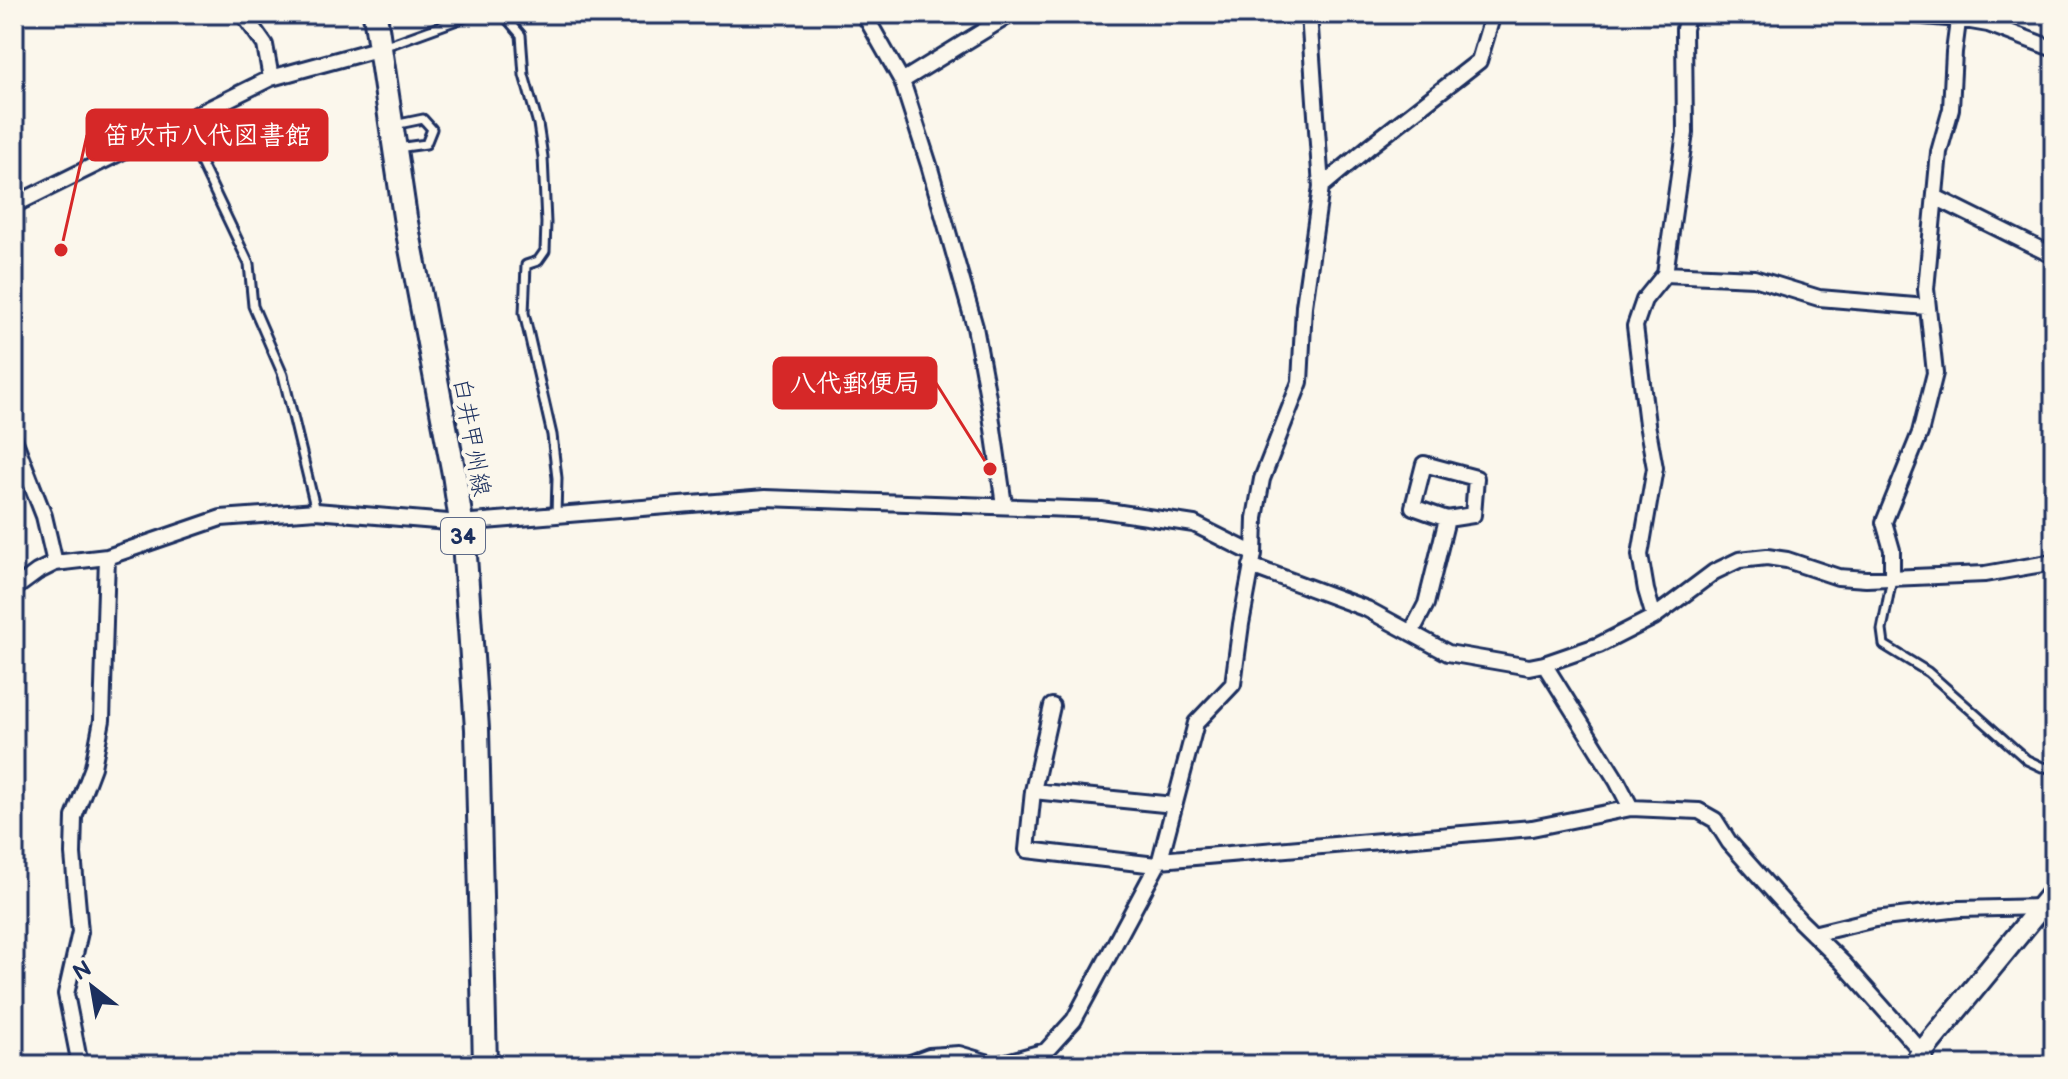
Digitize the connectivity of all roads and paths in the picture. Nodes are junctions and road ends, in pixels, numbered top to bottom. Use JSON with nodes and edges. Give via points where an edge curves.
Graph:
{"nodes":[{"id":1,"x":243,"y":14,"type":"edge"},
{"id":2,"x":375,"y":14,"type":"edge"},
{"id":3,"x":474,"y":14,"type":"edge"},
{"id":4,"x":503,"y":14,"type":"edge"},
{"id":5,"x":864,"y":14,"type":"edge"},
{"id":6,"x":1011,"y":14,"type":"edge"},
{"id":7,"x":1309,"y":14,"type":"edge"},
{"id":8,"x":1493,"y":14,"type":"edge"},
{"id":9,"x":1688,"y":14,"type":"edge"},
{"id":10,"x":1899,"y":14,"type":"edge"},
{"id":11,"x":1959,"y":16,"type":"edge"},
{"id":12,"x":381,"y":48,"type":"junction"},
{"id":13,"x":2054,"y":49,"type":"edge"},
{"id":14,"x":271,"y":78,"type":"junction"},
{"id":15,"x":902,"y":81,"type":"junction"},
{"id":16,"x":181,"y":121,"type":"junction"},
{"id":17,"x":392,"y":126,"type":"junction"},
{"id":18,"x":396,"y":149,"type":"junction"},
{"id":19,"x":1321,"y":187,"type":"junction"},
{"id":20,"x":1935,"y":197,"type":"junction"},
{"id":21,"x":14,"y":205,"type":"edge"},
{"id":22,"x":2054,"y":256,"type":"edge"},
{"id":23,"x":1665,"y":274,"type":"junction"},
{"id":24,"x":1927,"y":307,"type":"junction"},
{"id":25,"x":14,"y":439,"type":"edge"},
{"id":26,"x":1004,"y":505,"type":"junction"},
{"id":27,"x":316,"y":511,"type":"junction"},
{"id":28,"x":556,"y":515,"type":"junction"},
{"id":29,"x":1447,"y":519,"type":"junction"},
{"id":30,"x":460,"y":523,"type":"junction"},
{"id":31,"x":107,"y":557,"type":"junction"},
{"id":32,"x":1253,"y":560,"type":"junction"},
{"id":33,"x":2054,"y":562,"type":"edge"},
{"id":34,"x":55,"y":563,"type":"junction"},
{"id":35,"x":1892,"y":578,"type":"junction"},
{"id":36,"x":14,"y":589,"type":"edge"},
{"id":37,"x":1654,"y":617,"type":"junction"},
{"id":38,"x":1411,"y":633,"type":"junction"},
{"id":39,"x":1544,"y":664,"type":"junction"},
{"id":40,"x":1052,"y":706,"type":"dead end"},
{"id":41,"x":2054,"y":768,"type":"edge"},
{"id":42,"x":1033,"y":791,"type":"junction"},
{"id":43,"x":1174,"y":805,"type":"junction"},
{"id":44,"x":1631,"y":808,"type":"junction"},
{"id":45,"x":1158,"y":862,"type":"junction"},
{"id":46,"x":2050,"y":903,"type":"edge"},
{"id":47,"x":1813,"y":934,"type":"junction"},
{"id":48,"x":1921,"y":1061,"type":"edge"},
{"id":49,"x":80,"y":1065,"type":"edge"},
{"id":50,"x":485,"y":1065,"type":"edge"},
{"id":51,"x":905,"y":1065,"type":"edge"},
{"id":52,"x":996,"y":1065,"type":"edge"}],
"edges":[{"from":1,"to":14,"type":"street","via":[[265,45]]},
{"from":2,"to":12,"type":"main road","name":"白井甲州線","number":"34"},
{"from":3,"to":12,"type":"lane"},
{"from":4,"to":28,"type":"lane","via":[[521,35],[524,75],[543,157],[545,251],[526,265],[524,313],[552,435]]},
{"from":5,"to":15,"type":"street"},
{"from":6,"to":15,"type":"street"},
{"from":7,"to":19,"type":"street"},
{"from":8,"to":19,"type":"street","via":[[1479,61]]},
{"from":9,"to":23,"type":"street","via":[[1685,133]]},
{"from":10,"to":11,"type":"street"},
{"from":11,"to":13,"type":"street"},
{"from":11,"to":20,"type":"street","via":[[1951,109],[1939,152]]},
{"from":12,"to":14,"type":"street"},
{"from":12,"to":17,"type":"main road","name":"白井甲州線","number":"34"},
{"from":14,"to":16,"type":"street"},
{"from":15,"to":26,"type":"street","via":[[975,327]]},
{"from":16,"to":21,"type":"street"},
{"from":16,"to":27,"type":"lane","via":[[249,264],[253,306],[283,375]]},
{"from":17,"to":18,"type":"main road","name":"白井甲州線","number":"34"},
{"from":17,"to":18,"type":"lane","via":[[423,119],[432,129],[426,144]]},
{"from":18,"to":30,"type":"main road","name":"白井甲州線","number":"34"},
{"from":19,"to":32,"type":"street","via":[[1304,306],[1300,382],[1262,479]]},
{"from":20,"to":22,"type":"street"},
{"from":20,"to":24,"type":"street"},
{"from":23,"to":24,"type":"street","via":[[1754,278],[1819,298]]},
{"from":23,"to":37,"type":"street","via":[[1644,300],[1635,326],[1655,468],[1640,555]]},
{"from":24,"to":35,"type":"street","via":[[1935,373],[1920,433],[1884,522]]},
{"from":25,"to":34,"type":"street","via":[[44,516]]},
{"from":26,"to":28,"type":"street","via":[[765,498]]},
{"from":26,"to":32,"type":"street","via":[[1101,510],[1194,524]]},
{"from":27,"to":30,"type":"street"},
{"from":27,"to":31,"type":"street","via":[[221,518]]},
{"from":28,"to":30,"type":"street"},
{"from":29,"to":29,"type":"street","via":[[1473,515],[1476,478],[1424,464],[1413,507]]},
{"from":29,"to":38,"type":"street","via":[[1426,604]]},
{"from":30,"to":50,"type":"main road","name":"白井甲州線","number":"34","via":[[477,729]]},
{"from":31,"to":34,"type":"street"},
{"from":31,"to":49,"type":"street","via":[[102,720],[93,767],[74,817],[80,932],[66,994]]},
{"from":32,"to":38,"type":"street"},
{"from":32,"to":43,"type":"street","via":[[1233,684],[1196,723]]},
{"from":33,"to":35,"type":"street","via":[[1985,574]]},
{"from":34,"to":36,"type":"street"},
{"from":35,"to":37,"type":"street","via":[[1838,577],[1767,557],[1739,560]]},
{"from":35,"to":41,"type":"lane","via":[[1884,645],[1928,672],[2027,760]]},
{"from":37,"to":39,"type":"street","via":[[1599,645]]},
{"from":38,"to":39,"type":"street","via":[[1448,653],[1529,667]]},
{"from":39,"to":44,"type":"street"},
{"from":40,"to":42,"type":"street"},
{"from":42,"to":43,"type":"street"},
{"from":42,"to":45,"type":"street","via":[[1027,850]]},
{"from":43,"to":45,"type":"street"},
{"from":44,"to":45,"type":"street","via":[[1532,828]]},
{"from":44,"to":47,"type":"street","via":[[1699,811],[1715,820]]},
{"from":45,"to":52,"type":"street","via":[[1074,1020],[1046,1051]]},
{"from":46,"to":47,"type":"street","via":[[1875,919]]},
{"from":46,"to":48,"type":"street"},
{"from":47,"to":48,"type":"street","via":[[1843,963]]},
{"from":51,"to":52,"type":"street","via":[[929,1056],[959,1054]]}]}
